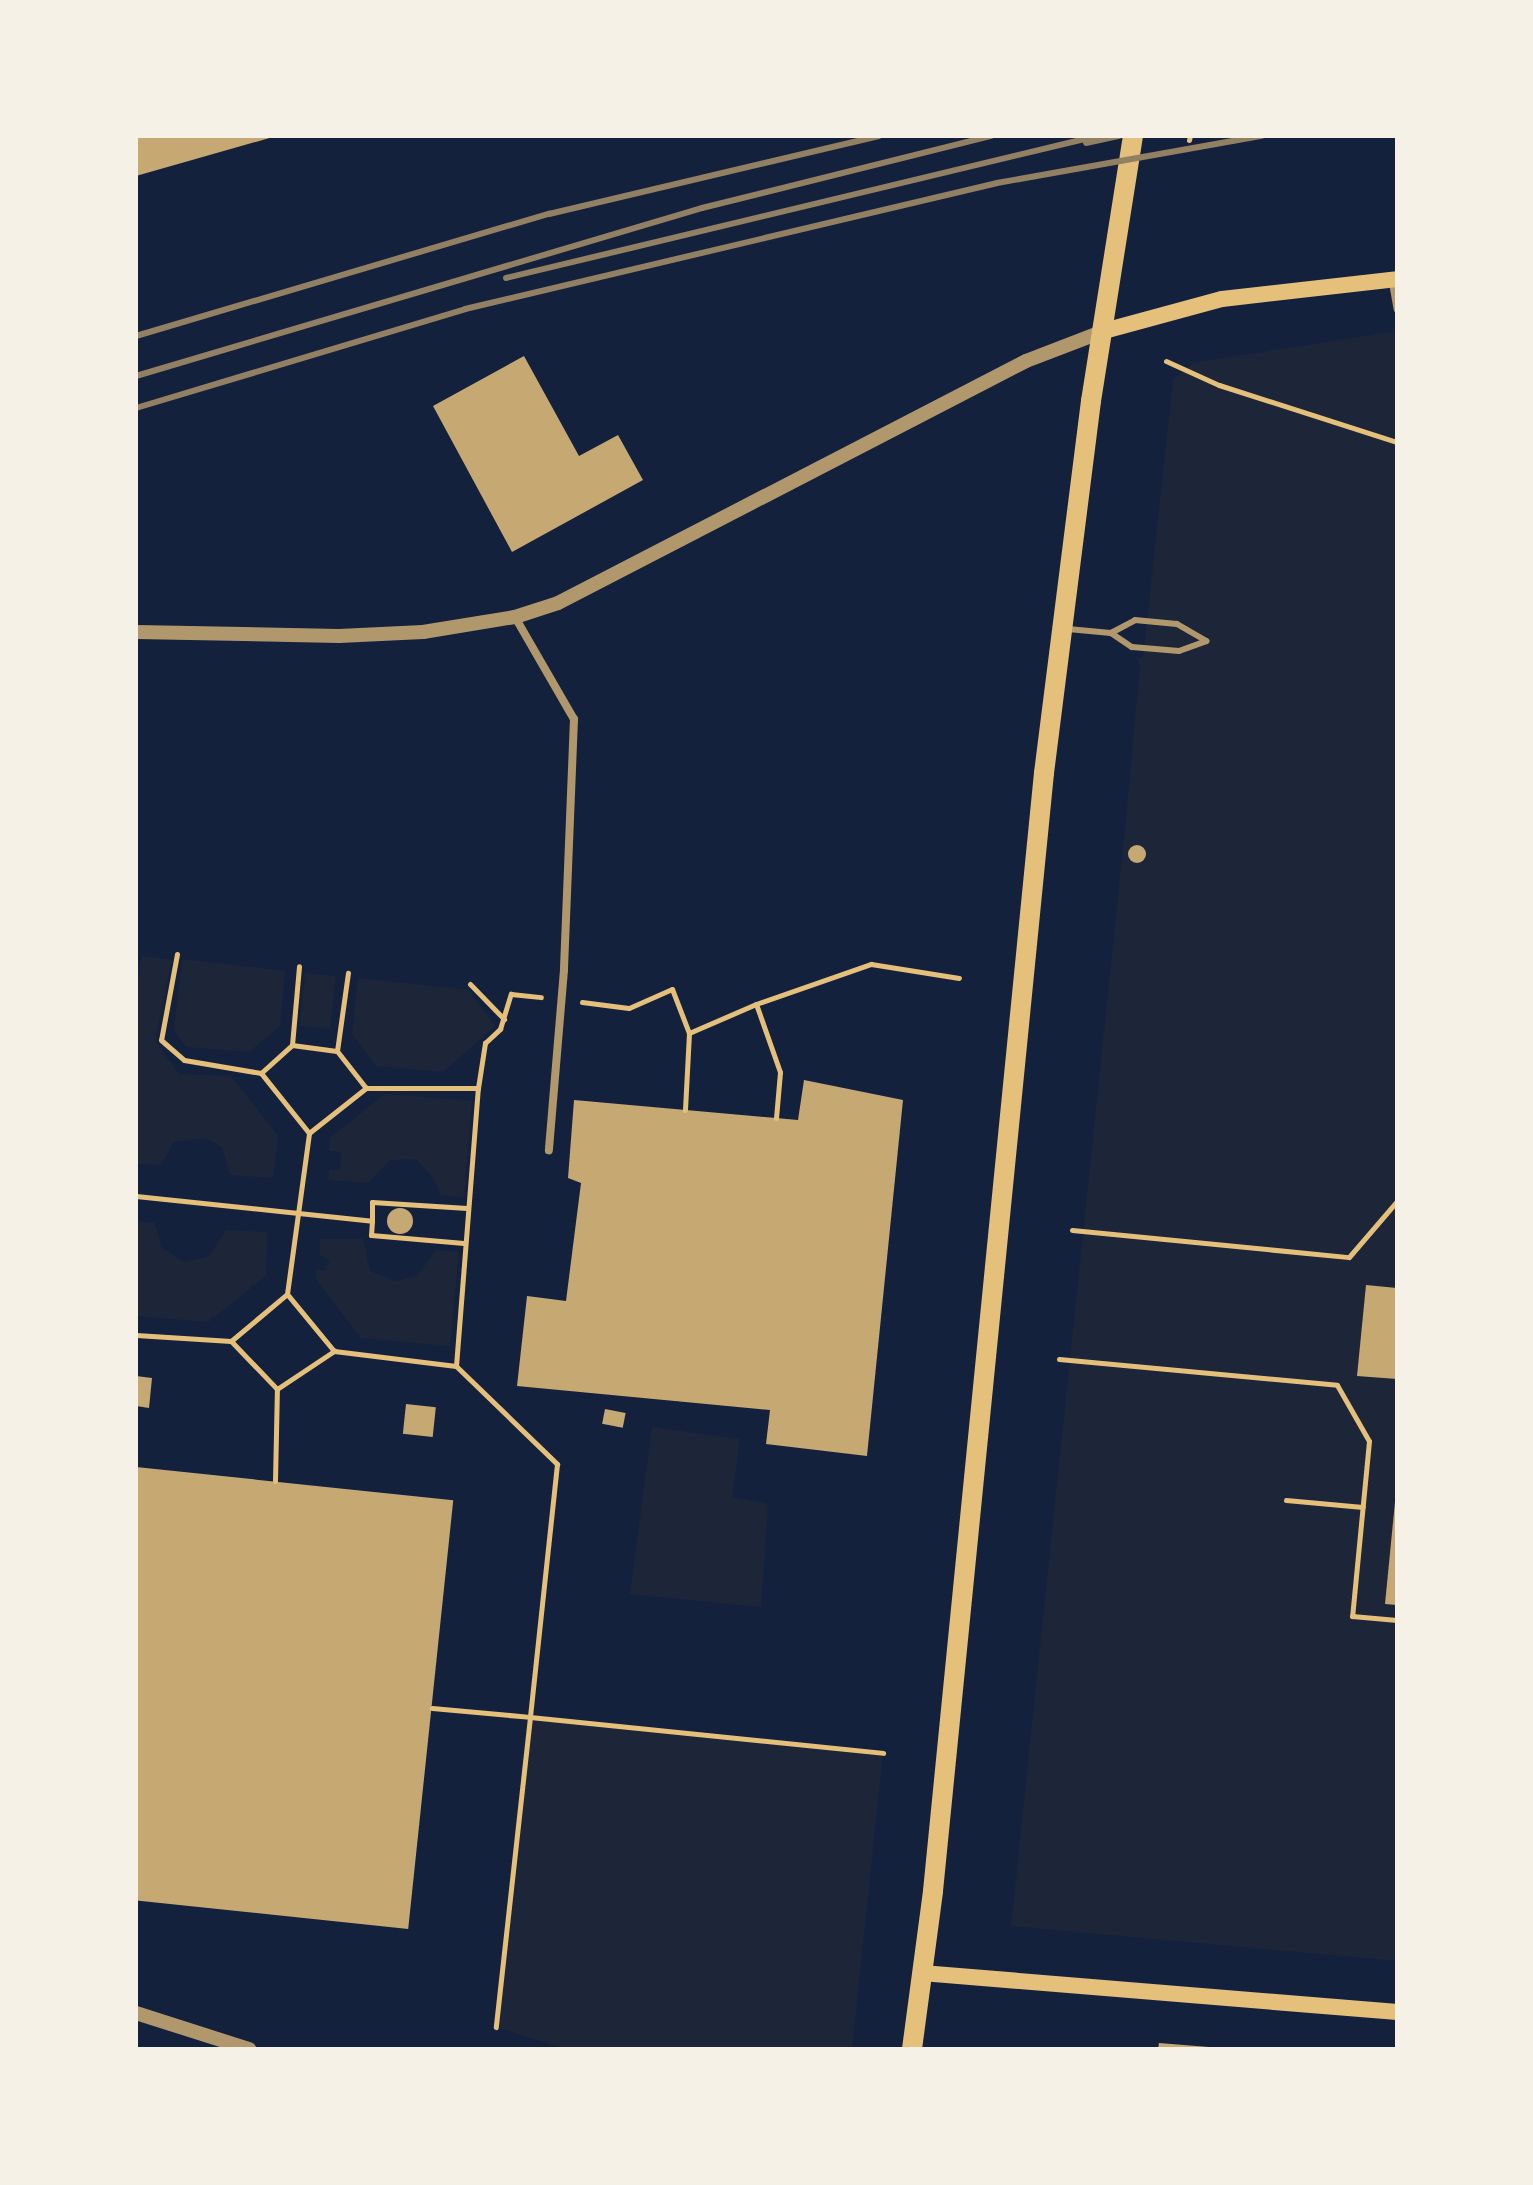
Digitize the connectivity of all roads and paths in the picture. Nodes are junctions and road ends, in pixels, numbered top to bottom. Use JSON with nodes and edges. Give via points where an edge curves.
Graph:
{"nodes":[{"id":1,"x":1133,"y":136,"type":"edge"},
{"id":2,"x":1394,"y":279,"type":"edge"},
{"id":3,"x":1397,"y":310,"type":"edge"},
{"id":4,"x":1104,"y":331,"type":"junction"},
{"id":5,"x":1166,"y":361,"type":"dead end"},
{"id":6,"x":1397,"y":442,"type":"edge"},
{"id":7,"x":515,"y":617,"type":"junction"},
{"id":8,"x":1064,"y":629,"type":"junction"},
{"id":9,"x":136,"y":632,"type":"edge"},
{"id":10,"x":1111,"y":633,"type":"junction"},
{"id":11,"x":177,"y":954,"type":"dead end"},
{"id":12,"x":299,"y":966,"type":"dead end"},
{"id":13,"x":348,"y":973,"type":"dead end"},
{"id":14,"x":959,"y":978,"type":"dead end"},
{"id":15,"x":470,"y":984,"type":"dead end"},
{"id":16,"x":562,"y":999,"type":"junction"},
{"id":17,"x":756,"y":1004,"type":"junction"},
{"id":18,"x":504,"y":1020,"type":"junction"},
{"id":19,"x":689,"y":1033,"type":"junction"},
{"id":20,"x":292,"y":1045,"type":"junction"},
{"id":21,"x":337,"y":1051,"type":"junction"},
{"id":22,"x":261,"y":1073,"type":"junction"},
{"id":23,"x":366,"y":1088,"type":"junction"},
{"id":24,"x":478,"y":1088,"type":"junction"},
{"id":25,"x":685,"y":1110,"type":"dead end"},
{"id":26,"x":776,"y":1118,"type":"dead end"},
{"id":27,"x":309,"y":1133,"type":"junction"},
{"id":28,"x":549,"y":1150,"type":"dead end"},
{"id":29,"x":136,"y":1196,"type":"edge"},
{"id":30,"x":1397,"y":1201,"type":"edge"},
{"id":31,"x":467,"y":1208,"type":"junction"},
{"id":32,"x":296,"y":1213,"type":"junction"},
{"id":33,"x":372,"y":1221,"type":"junction"},
{"id":34,"x":1072,"y":1230,"type":"dead end"},
{"id":35,"x":464,"y":1243,"type":"junction"},
{"id":36,"x":287,"y":1294,"type":"junction"},
{"id":37,"x":136,"y":1335,"type":"edge"},
{"id":38,"x":231,"y":1341,"type":"junction"},
{"id":39,"x":334,"y":1351,"type":"junction"},
{"id":40,"x":1059,"y":1359,"type":"dead end"},
{"id":41,"x":456,"y":1366,"type":"junction"},
{"id":42,"x":277,"y":1389,"type":"junction"},
{"id":43,"x":275,"y":1481,"type":"dead end"},
{"id":44,"x":1286,"y":1500,"type":"dead end"},
{"id":45,"x":1363,"y":1507,"type":"junction"},
{"id":46,"x":1397,"y":1620,"type":"edge"},
{"id":47,"x":432,"y":1708,"type":"dead end"},
{"id":48,"x":530,"y":1717,"type":"junction"},
{"id":49,"x":883,"y":1753,"type":"dead end"},
{"id":50,"x":922,"y":1973,"type":"junction"},
{"id":51,"x":1397,"y":2012,"type":"edge"},
{"id":52,"x":136,"y":2013,"type":"edge"},
{"id":53,"x":496,"y":2027,"type":"dead end"},
{"id":54,"x":249,"y":2049,"type":"edge"},
{"id":55,"x":912,"y":2049,"type":"edge"}],
"edges":[{"from":1,"to":4,"type":"main road"},
{"from":2,"to":3,"type":"lane"},
{"from":2,"to":4,"type":"main road","via":[[1222,299]]},
{"from":4,"to":7,"type":"street","via":[[1026,361],[558,603]]},
{"from":4,"to":8,"type":"main road"},
{"from":5,"to":6,"type":"path","via":[[1219,385]]},
{"from":7,"to":9,"type":"street","via":[[423,632],[339,636]]},
{"from":7,"to":16,"type":"street","via":[[574,719]]},
{"from":8,"to":10,"type":"lane"},
{"from":8,"to":50,"type":"main road","via":[[1044,773]]},
{"from":10,"to":10,"type":"lane","via":[[1132,647],[1179,651],[1206,641],[1177,624],[1135,620]]},
{"from":11,"to":22,"type":"path","via":[[161,1040],[184,1060]]},
{"from":12,"to":20,"type":"path"},
{"from":13,"to":21,"type":"path"},
{"from":14,"to":17,"type":"path","via":[[871,964]]},
{"from":15,"to":18,"type":"path"},
{"from":16,"to":18,"type":"path","via":[[511,994]]},
{"from":16,"to":19,"type":"path","via":[[629,1008],[672,989]]},
{"from":16,"to":28,"type":"street"},
{"from":17,"to":19,"type":"path"},
{"from":17,"to":26,"type":"path","via":[[780,1072]]},
{"from":18,"to":24,"type":"path","via":[[485,1043]]},
{"from":19,"to":25,"type":"path"},
{"from":20,"to":21,"type":"path"},
{"from":20,"to":22,"type":"path"},
{"from":21,"to":23,"type":"path"},
{"from":22,"to":27,"type":"path"},
{"from":23,"to":24,"type":"path"},
{"from":23,"to":27,"type":"path"},
{"from":24,"to":31,"type":"path"},
{"from":27,"to":32,"type":"path"},
{"from":29,"to":32,"type":"path"},
{"from":30,"to":34,"type":"path","via":[[1349,1257]]},
{"from":31,"to":33,"type":"path","via":[[372,1202]]},
{"from":31,"to":35,"type":"path"},
{"from":32,"to":33,"type":"path"},
{"from":32,"to":36,"type":"path"},
{"from":33,"to":35,"type":"path","via":[[371,1235]]},
{"from":35,"to":41,"type":"path"},
{"from":36,"to":38,"type":"path"},
{"from":36,"to":39,"type":"path"},
{"from":37,"to":38,"type":"path"},
{"from":38,"to":42,"type":"path"},
{"from":39,"to":41,"type":"path"},
{"from":39,"to":42,"type":"path"},
{"from":40,"to":45,"type":"path","via":[[1337,1385],[1369,1441]]},
{"from":41,"to":48,"type":"path","via":[[557,1464]]},
{"from":42,"to":43,"type":"path"},
{"from":44,"to":45,"type":"path"},
{"from":45,"to":46,"type":"path","via":[[1352,1616]]},
{"from":47,"to":48,"type":"path"},
{"from":48,"to":49,"type":"path"},
{"from":48,"to":53,"type":"path"},
{"from":50,"to":51,"type":"main road"},
{"from":50,"to":55,"type":"main road"},
{"from":52,"to":54,"type":"street"}]}
